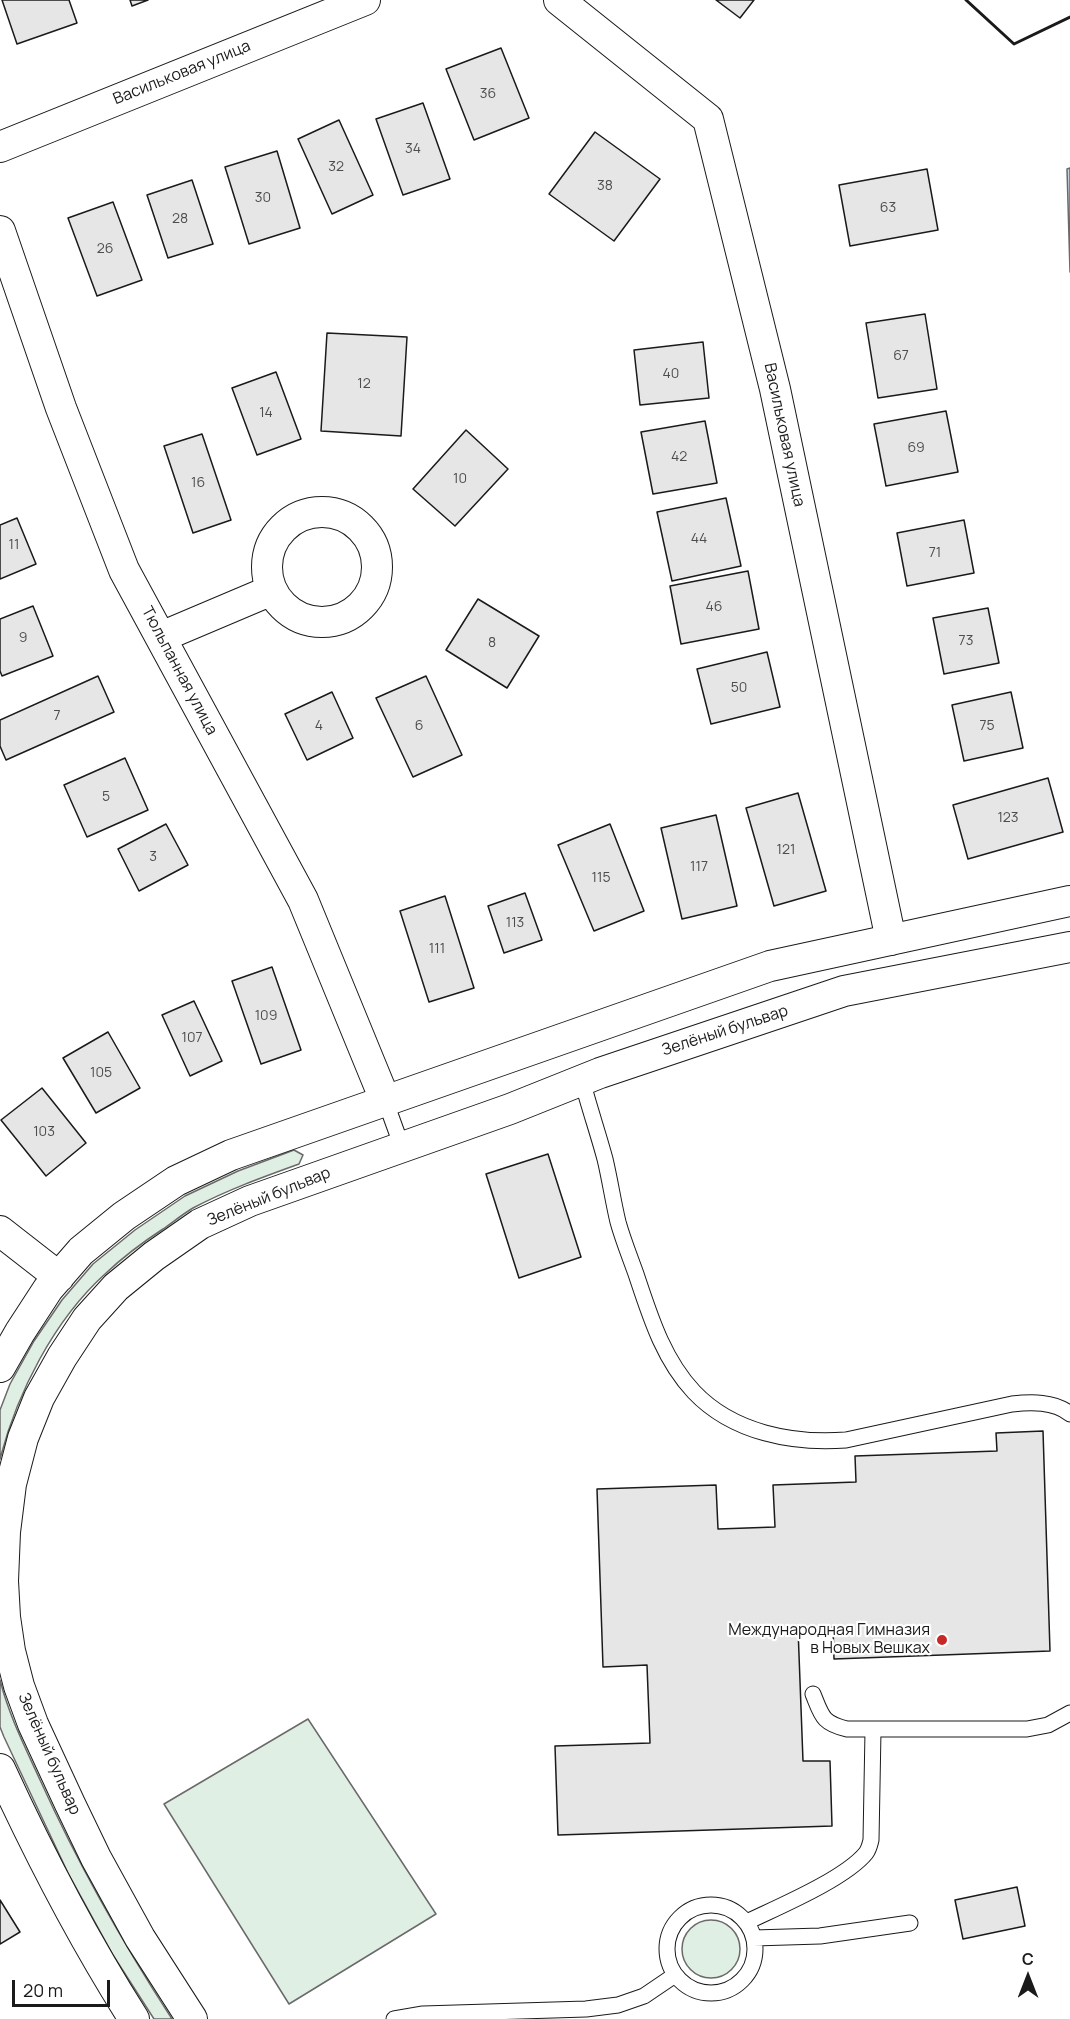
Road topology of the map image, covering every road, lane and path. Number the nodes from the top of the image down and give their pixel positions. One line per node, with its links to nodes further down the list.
1 (365, 0): 3 (street, Васильковая улица)
2 (559, 0): 8 (street, Васильковая улица)
3 (0, 147)
4 (0, 231): 6 (street, Тюльпанная улица)
5 (272, 590): 6 (street)
6 (161, 637): 11 (street, Тюльпанная улица)
7 (1070, 901): 8 (street)
8 (891, 939): 11 (street)
9 (1070, 948): 10 (street, Зелёный бульвар)
10 (582, 1080): 12 (street, Зелёный бульвар); 16 (lane)
11 (385, 1100): 12 (lane); 14 (street)
12 (402, 1147): 26 (street, Зелёный бульвар)
13 (0, 1231): 14 (street)
14 (59, 1277): 15 (street)
15 (0, 1367)
16 (1070, 1414)
17 (813, 1694): 19 (lane)
18 (1070, 1713): 19 (lane)
19 (873, 1731): 21 (lane)
20 (0, 1770): 25 (street)
21 (747, 1922): 23 (lane); 24 (lane)
22 (910, 1923): 23 (lane)
23 (754, 1938): 24 (lane)
24 (675, 1975): 27 (lane)
25 (134, 2019)
26 (192, 2019)
27 (394, 2019)

